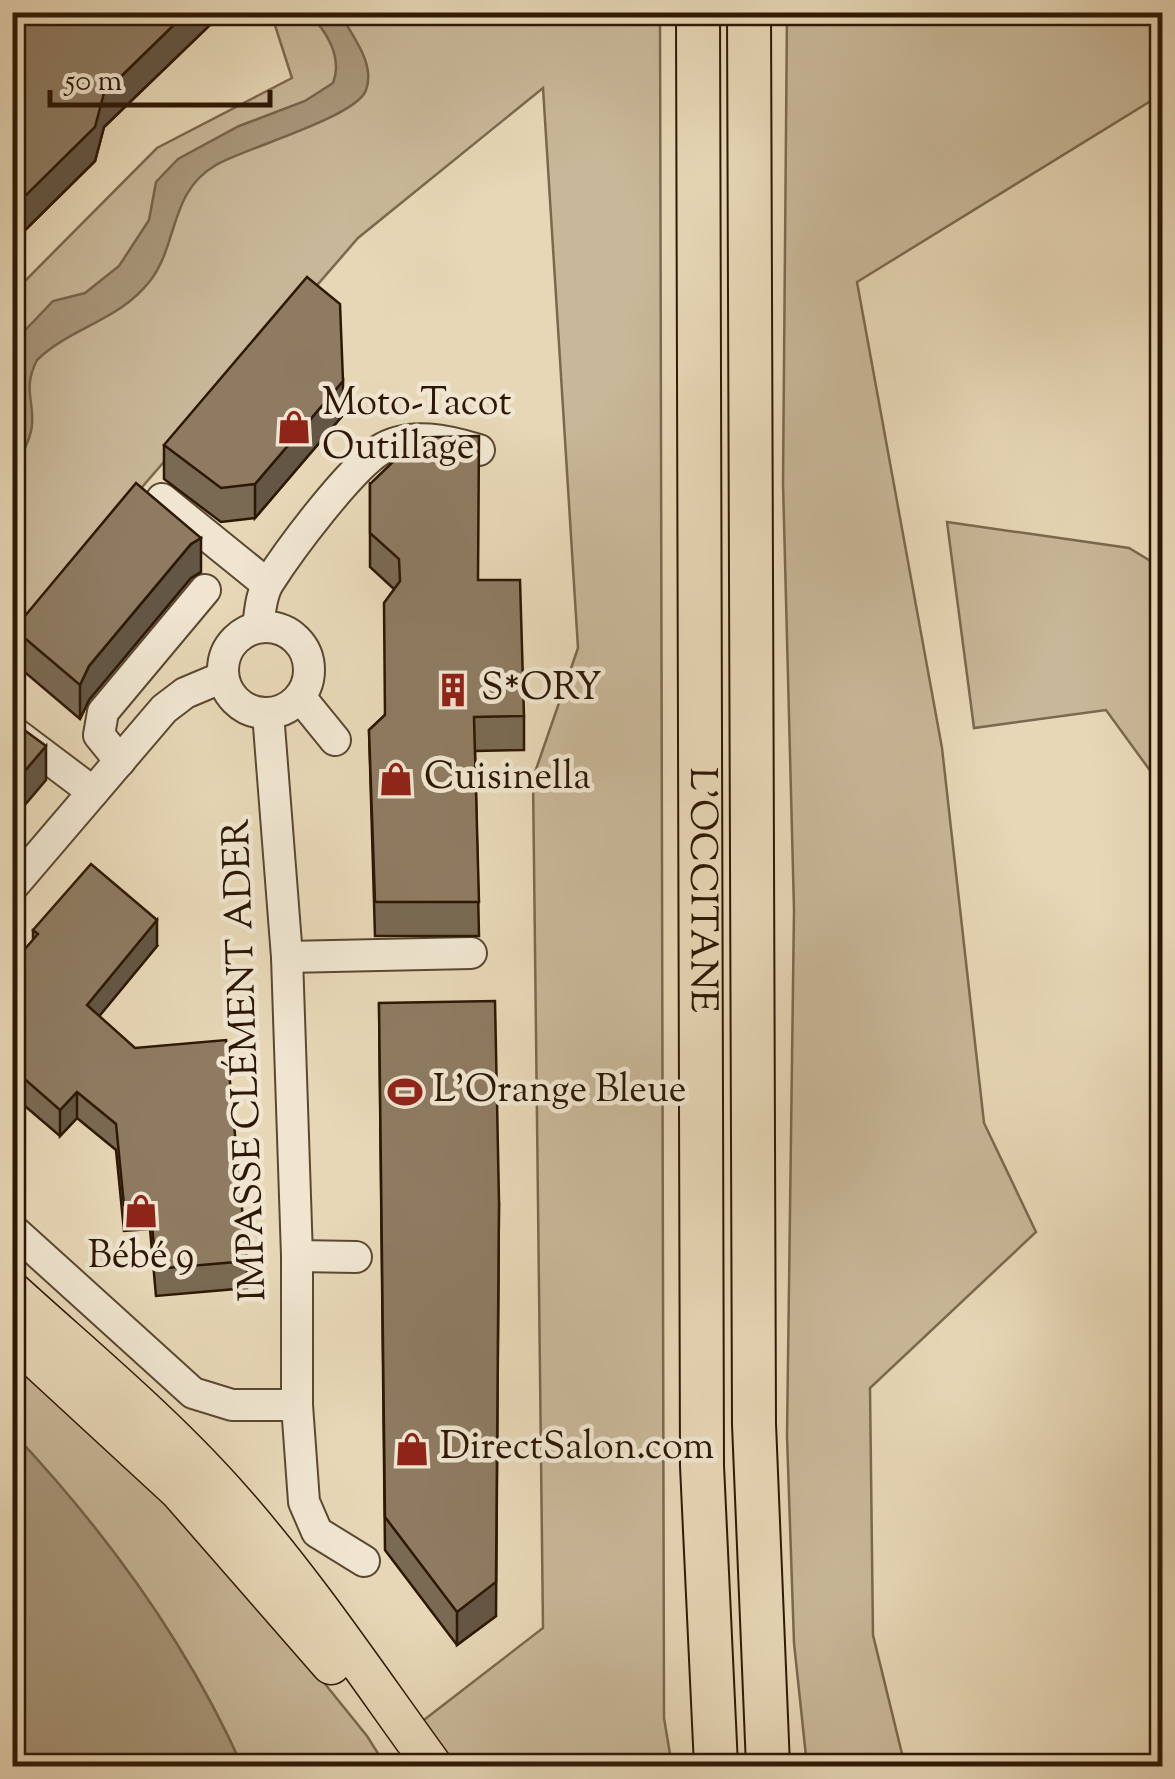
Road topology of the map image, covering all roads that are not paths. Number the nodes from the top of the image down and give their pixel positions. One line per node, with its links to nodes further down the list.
1 (698, 12): 27 (highway, L'OCCITANE)
2 (748, 12): 28 (highway, L'OCCITANE)
3 (480, 450): 5 (street)
4 (162, 499): 5 (street)
5 (267, 584): 7 (street)
6 (205, 590): 13 (street)
7 (258, 627): 8 (street); 9 (street)
8 (223, 677): 10 (street); 13 (street)
9 (300, 697): 10 (street); 12 (street)
10 (268, 713): 17 (street, IMPASSE CLÉMENT ADER)
11 (12, 731): 14 (street)
12 (335, 740)
13 (120, 760): 14 (street)
14 (93, 792): 15 (street)
15 (12, 887)
16 (471, 953): 17 (street)
17 (287, 957): 19 (street, IMPASSE CLÉMENT ADER)
18 (12, 1228): 23 (street)
19 (297, 1256): 20 (street); 23 (street, IMPASSE CLÉMENT ADER)
20 (356, 1257)
21 (12, 1291): 26 (main road)
22 (12, 1338): 25 (main road)
23 (297, 1405): 24 (street, IMPASSE CLÉMENT ADER)
24 (364, 1561)
25 (409, 1766)
26 (433, 1766)
27 (716, 1766)
28 (768, 1766)

